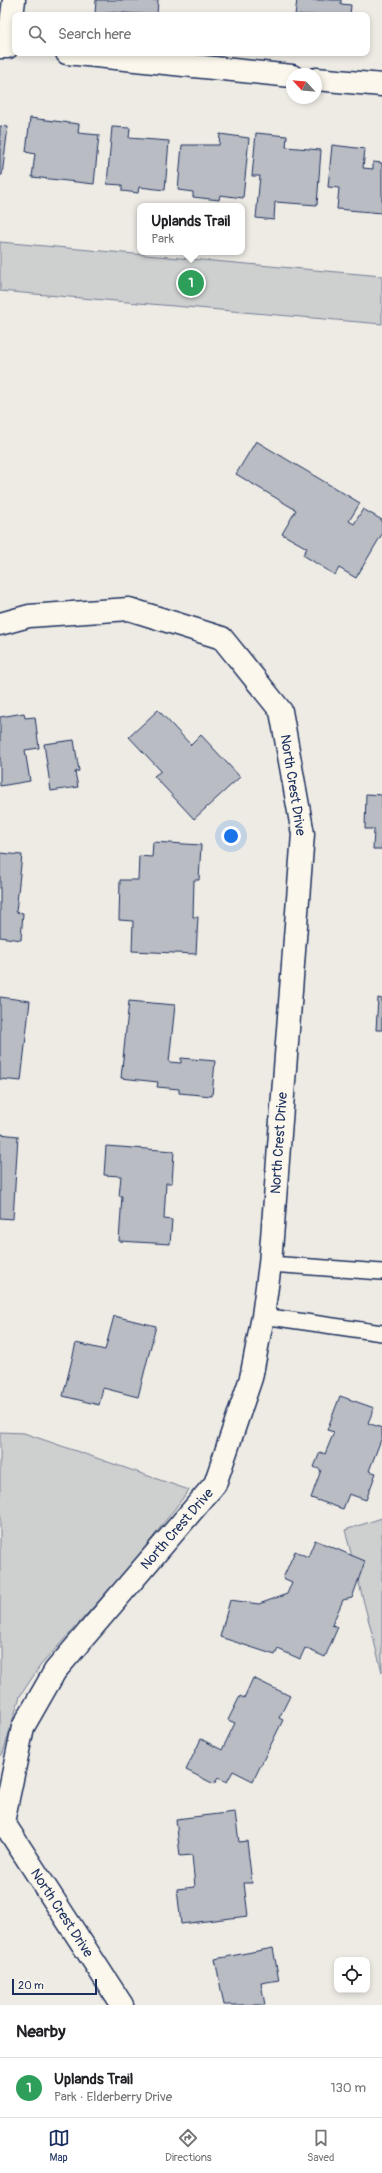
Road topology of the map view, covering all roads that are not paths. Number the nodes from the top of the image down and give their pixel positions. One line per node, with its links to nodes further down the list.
1 (14, 0): 2 (street)
2 (12, 12)
3 (12, 16): 4 (street)
4 (8, 47)
5 (96, 56): 6 (street)
6 (286, 75)
7 (322, 79): 8 (street)
8 (382, 85)
9 (0, 624): 10 (street, North Crest Drive)
10 (270, 1264): 11 (lane); 12 (street, North Crest Drive)
11 (382, 1272)
12 (263, 1316): 13 (lane); 14 (street, North Crest Drive)
13 (382, 1333)
14 (2, 1820): 15 (street, North Crest Drive)
15 (122, 2005)

